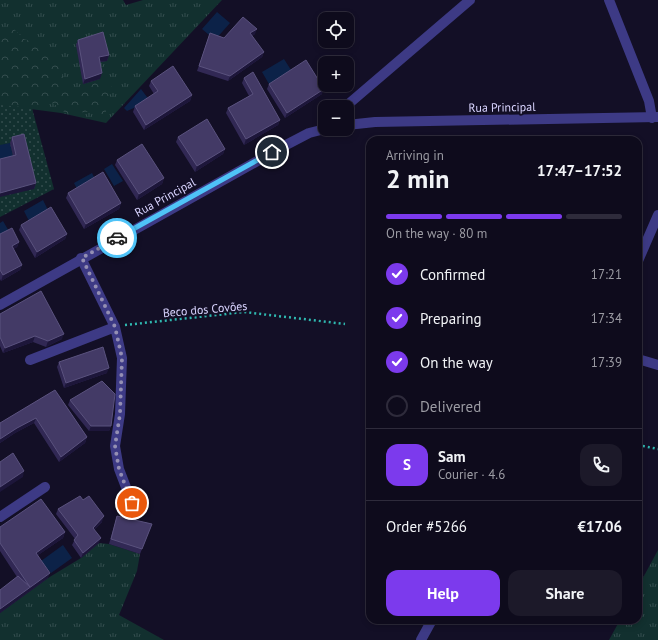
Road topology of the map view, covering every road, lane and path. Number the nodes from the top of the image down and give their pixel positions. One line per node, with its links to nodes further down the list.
1 (470, 0): 3 (street)
2 (609, 0): 4 (street)
3 (353, 100)
4 (655, 118): 5 (street, Rua Principal)
5 (354, 124)
6 (318, 130): 9 (street, Rua Principal)
7 (658, 216): 8 (street)
8 (642, 252)
9 (82, 258): 10 (street, Rua Principal); 12 (street)
10 (0, 305)
11 (345, 324): 12 (path, Beco dos Covões)
12 (115, 327): 13 (street); 19 (street)
13 (30, 360)
14 (642, 360): 15 (street)
15 (658, 365)
16 (642, 446): 17 (path)
17 (658, 449)
18 (45, 487): 20 (street)
19 (132, 503)
20 (0, 517)
21 (430, 624): 22 (street)
22 (421, 640)

